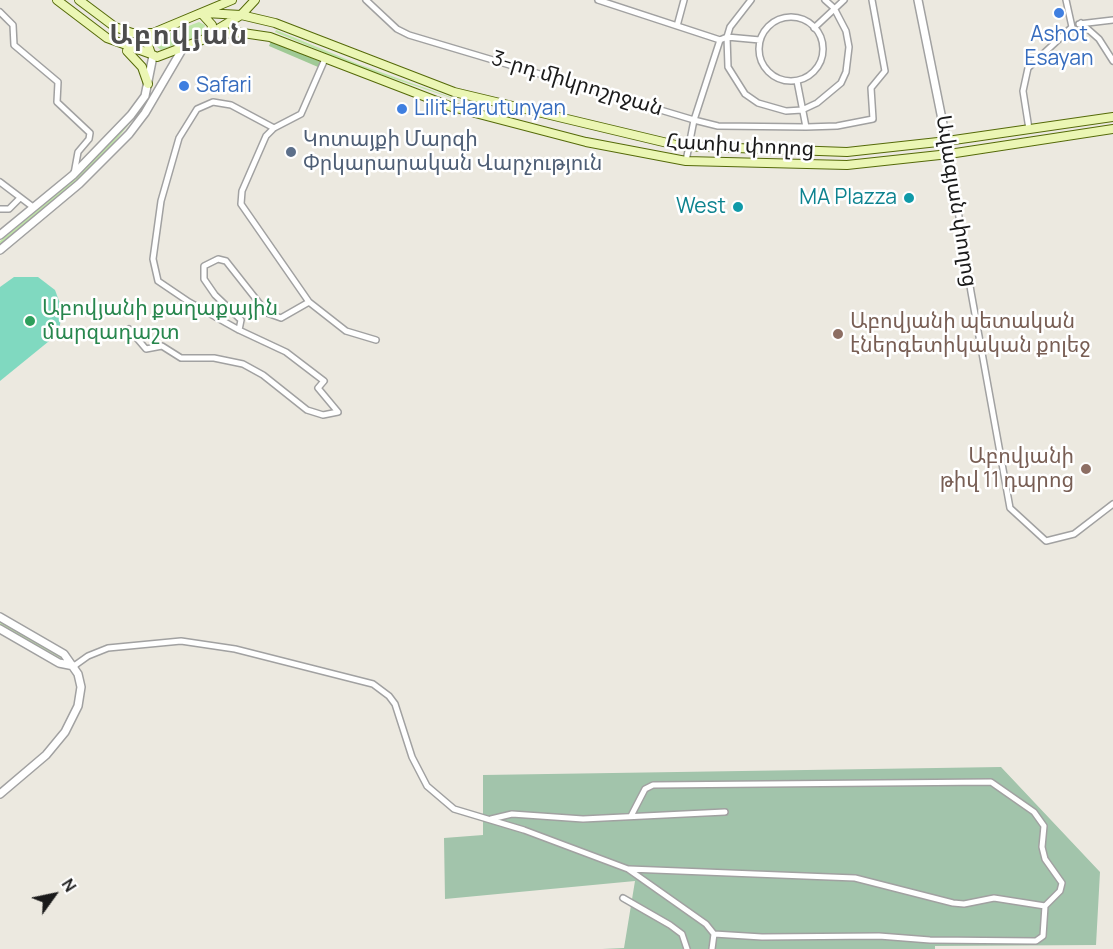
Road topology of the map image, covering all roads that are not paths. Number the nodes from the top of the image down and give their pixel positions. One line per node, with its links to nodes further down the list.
1 (57, 0): 30 (main road)
2 (79, 0): 25 (main road)
3 (232, 0): 18 (main road)
4 (255, 0): 19 (main road)
5 (366, 0): 39 (street, 3-րդ միկրոշրջան)
6 (598, 0): 15 (street)
7 (621, 0): 15 (street)
8 (684, 0): 22 (street)
9 (751, 0): 27 (street)
10 (825, 0): 16 (street)
11 (844, 0): 16 (street)
12 (872, 0): 40 (street, 3-րդ միկրոշրջան)
13 (918, 0): 44 (street, Ավագյան փողոց)
14 (1066, 0): 23 (street)
15 (618, 7): 22 (street)
16 (834, 9): 24 (street); 37 (street)
17 (0, 12): 48 (street)
18 (204, 14): 19 (main road, Հատիս փողոց); 25 (main road); 26 (main road)
19 (241, 15): 26 (main road); 45 (main road, Հատիս փողոց)
20 (1113, 20): 21 (street)
21 (1081, 23): 23 (street); 34 (street)
22 (677, 26): 28 (street)
23 (1072, 27): 42 (street)
24 (814, 28): 29 (street); 35 (street)
25 (153, 33): 32 (main road)
26 (212, 34): 31 (main road); 33 (main road, Հատիս փողոց)
27 (727, 37): 28 (street); 29 (street); 37 (street)
28 (720, 40): 39 (street)
29 (760, 40): 35 (street)
30 (116, 43): 32 (main road); 36 (main road)
31 (183, 48): 32 (main road); 54 (street)
32 (152, 55): 36 (street)
33 (325, 59): 41 (street); 47 (main road, Հատիս փողոց)
34 (1113, 61)
35 (797, 81): 37 (street)
36 (148, 84): 48 (street)
37 (802, 110): 40 (street)
38 (1113, 117): 42 (main road, Հատիս փողոց)
39 (694, 120): 40 (street, 3-րդ միկրոշրջան); 45 (street)
40 (806, 127)
41 (274, 128): 55 (street); 57 (street)
42 (1029, 129): 44 (main road, Հատիս փողոց)
43 (1113, 129): 46 (main road, Հատիս փողոց)
44 (947, 141): 45 (main road, Հատիս փողոց); 46 (street, Ավագյան փողոց)
45 (689, 147): 47 (street)
46 (949, 154): 47 (main road, Հատիս փողոց); 59 (street, Ավագյան փողոց)
47 (686, 161)
48 (74, 175): 51 (street)
49 (0, 182): 50 (street)
50 (20, 198): 51 (street); 52 (street)
51 (33, 207): 53 (street)
52 (0, 209)
53 (0, 235)
54 (0, 250)
55 (309, 303): 57 (street); 58 (street)
56 (129, 329): 57 (street)
57 (239, 330)
58 (376, 340)
59 (1113, 504)
60 (0, 617): 62 (street)
61 (0, 629): 62 (street)
62 (74, 666): 63 (street); 66 (street)
63 (0, 794)
64 (725, 812): 65 (street)
65 (631, 816): 66 (street); 69 (street)
66 (489, 819): 67 (street)
67 (628, 868): 69 (street); 70 (street)
68 (623, 898): 72 (street)
69 (1046, 906): 71 (street)
70 (714, 934): 71 (street); 73 (street)
71 (930, 940): 74 (street)
72 (687, 949)
73 (712, 949)
74 (929, 949)

